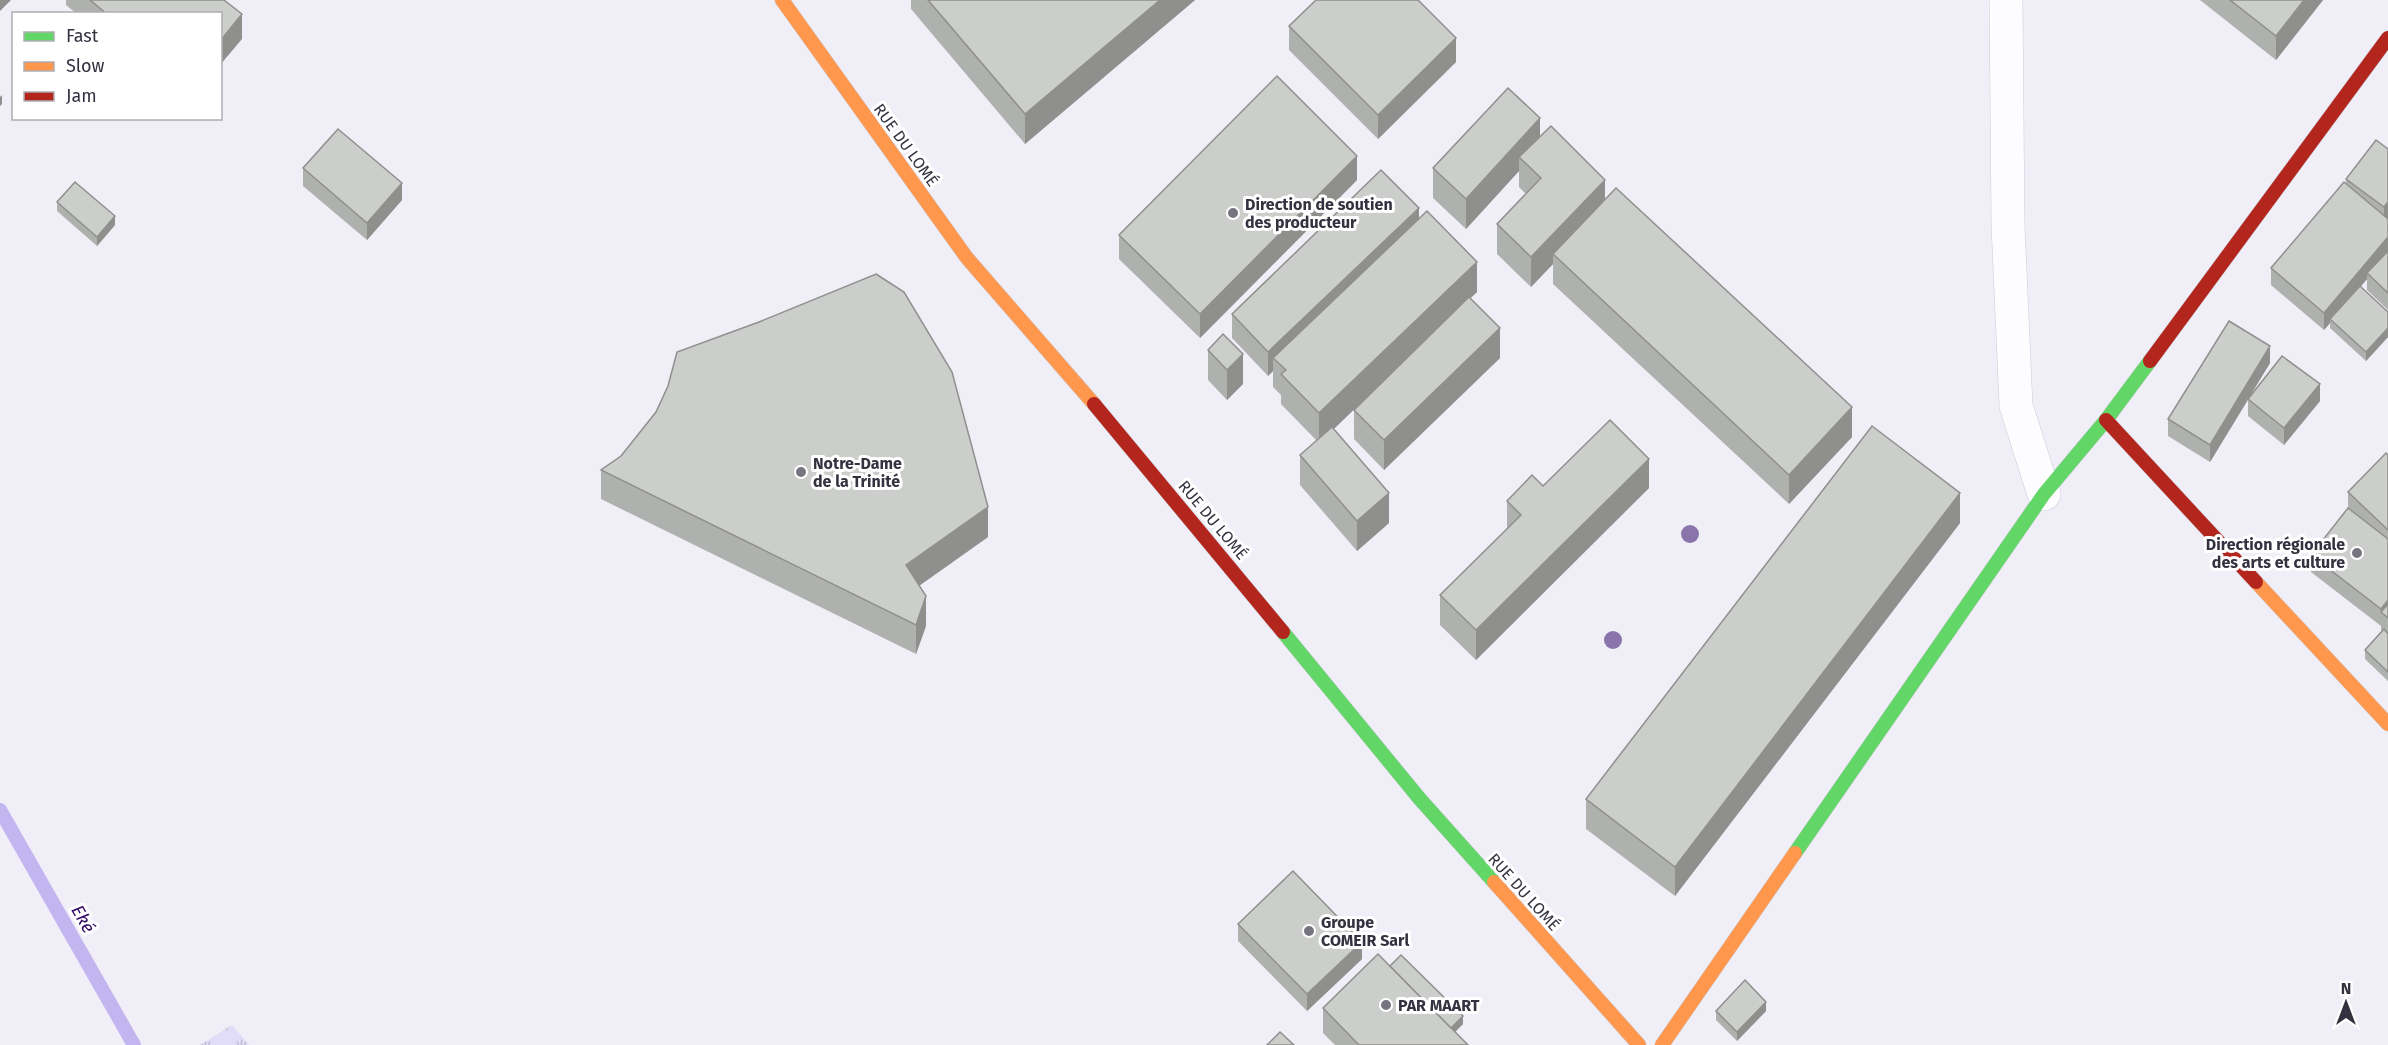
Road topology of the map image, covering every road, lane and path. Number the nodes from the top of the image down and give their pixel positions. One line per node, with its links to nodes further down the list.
1 (782, 0): 7 (street, RUE DU LOMÉ)
2 (2006, 0): 5 (street)
3 (2388, 38): 4 (street)
4 (2106, 420): 5 (street); 6 (street)
5 (2044, 494): 8 (street)
6 (2388, 724)
7 (1639, 1045)
8 (1662, 1045)

